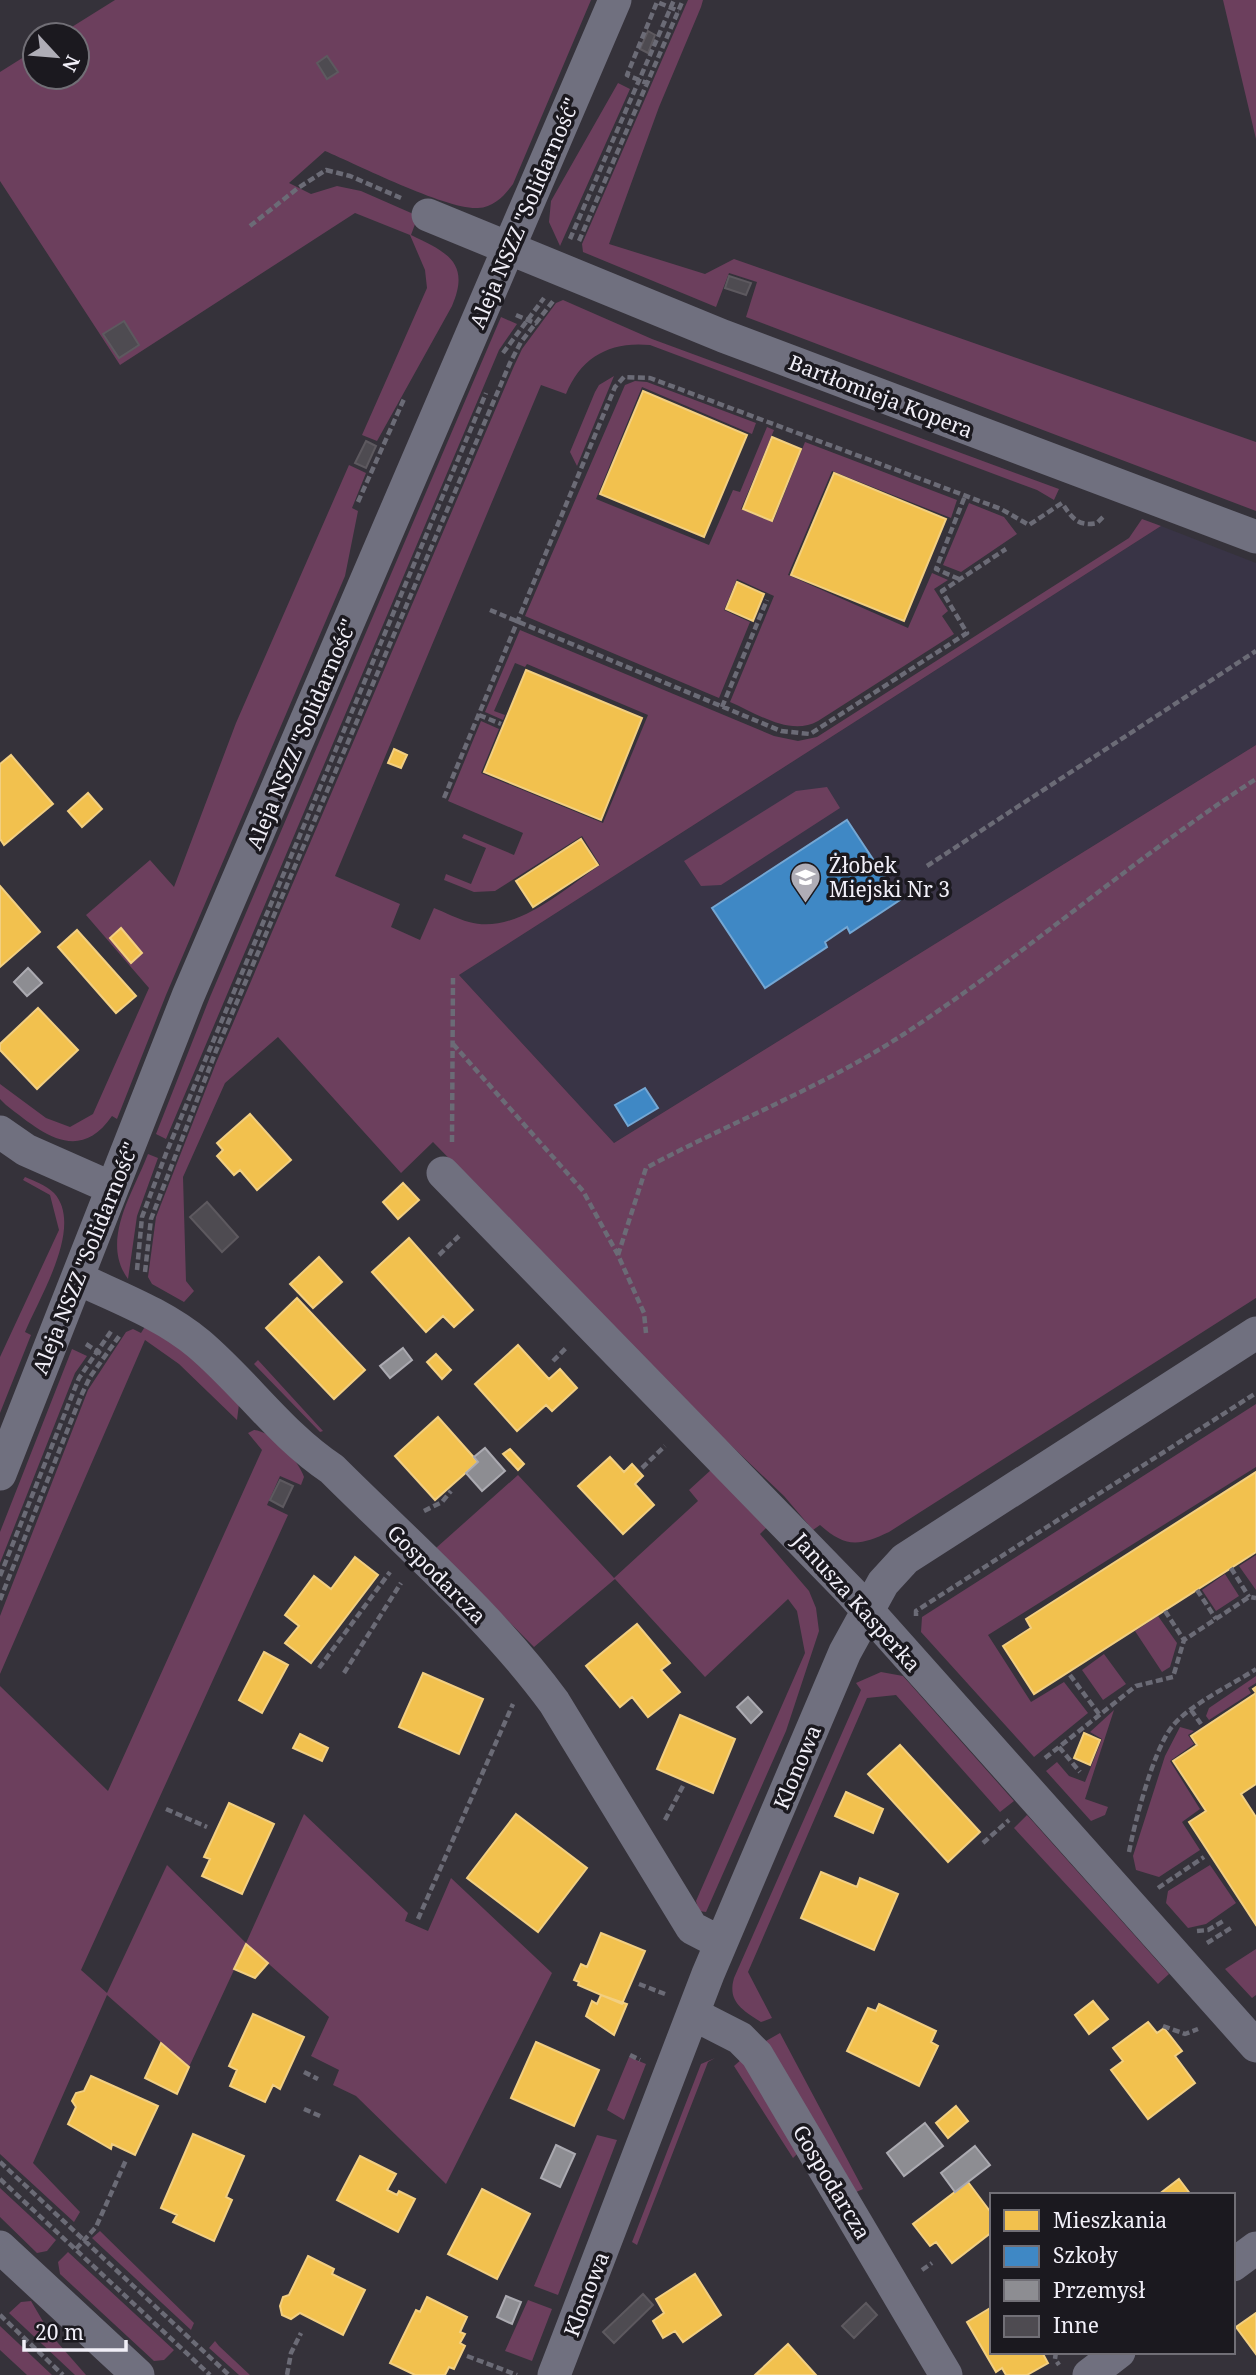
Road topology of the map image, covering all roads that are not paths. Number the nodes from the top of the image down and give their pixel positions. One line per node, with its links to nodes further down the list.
1 (615, 0): 3 (street, Aleja NSZZ "Solidarność")
2 (428, 215): 3 (street, Bartłomieja Kopera)
3 (508, 249): 4 (street, Bartłomieja Kopera); 7 (street, Aleja NSZZ "Solidarność")
4 (1256, 537)
5 (0, 1132): 7 (street)
6 (447, 1177): 11 (street, Janusza Kasperka)
7 (112, 1188): 8 (street, Aleja NSZZ "Solidarność")
8 (77, 1278): 10 (street, Aleja NSZZ "Solidarność"); 12 (street, Gospodarcza)
9 (1256, 1333): 11 (street, Klonowa)
10 (0, 1474)
11 (866, 1610): 12 (street, Klonowa); 14 (street, Janusza Kasperka)
12 (721, 1943): 13 (street, Klonowa)
13 (684, 2006): 20 (street, Klonowa); 21 (street, Gospodarcza)
14 (1256, 2046)
15 (0, 2246): 19 (street)
16 (1256, 2248): 17 (street)
17 (1235, 2264)
18 (1116, 2354): 22 (street)
19 (138, 2375)
20 (554, 2375)
21 (946, 2375)
22 (1089, 2375)

